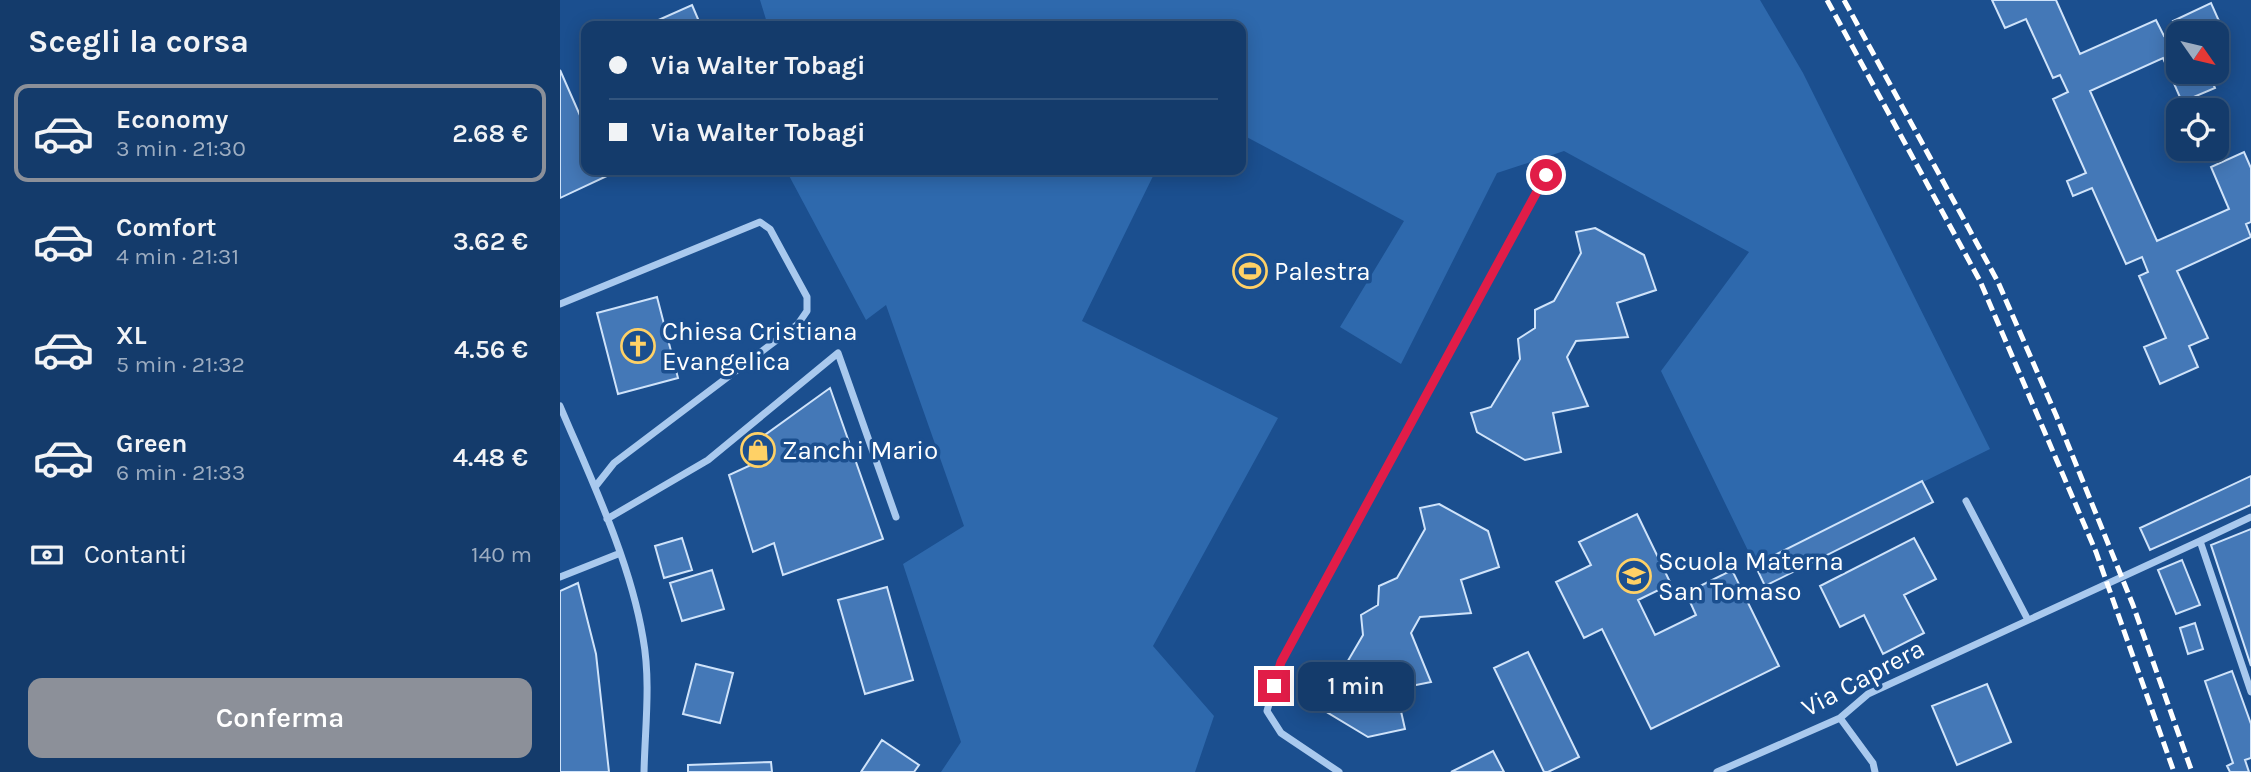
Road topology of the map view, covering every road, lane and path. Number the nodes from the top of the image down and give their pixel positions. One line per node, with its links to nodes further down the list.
1 (1546, 175): 16 (street)
2 (560, 304): 4 (street)
3 (560, 406): 4 (street)
4 (595, 487): 8 (street)
5 (1966, 501): 12 (street)
6 (896, 517): 8 (street)
7 (2251, 517): 9 (street, Via Caprera)
8 (607, 519): 10 (street)
9 (2200, 541): 12 (street, Via Caprera); 13 (street)
10 (618, 554): 11 (street); 15 (street)
11 (560, 577)
12 (2027, 618): 14 (street, Via Caprera)
13 (2251, 692)
14 (1840, 718): 17 (street, Via Caprera); 18 (street)
15 (644, 772)
16 (1339, 772)
17 (1717, 772)
18 (1875, 772)

